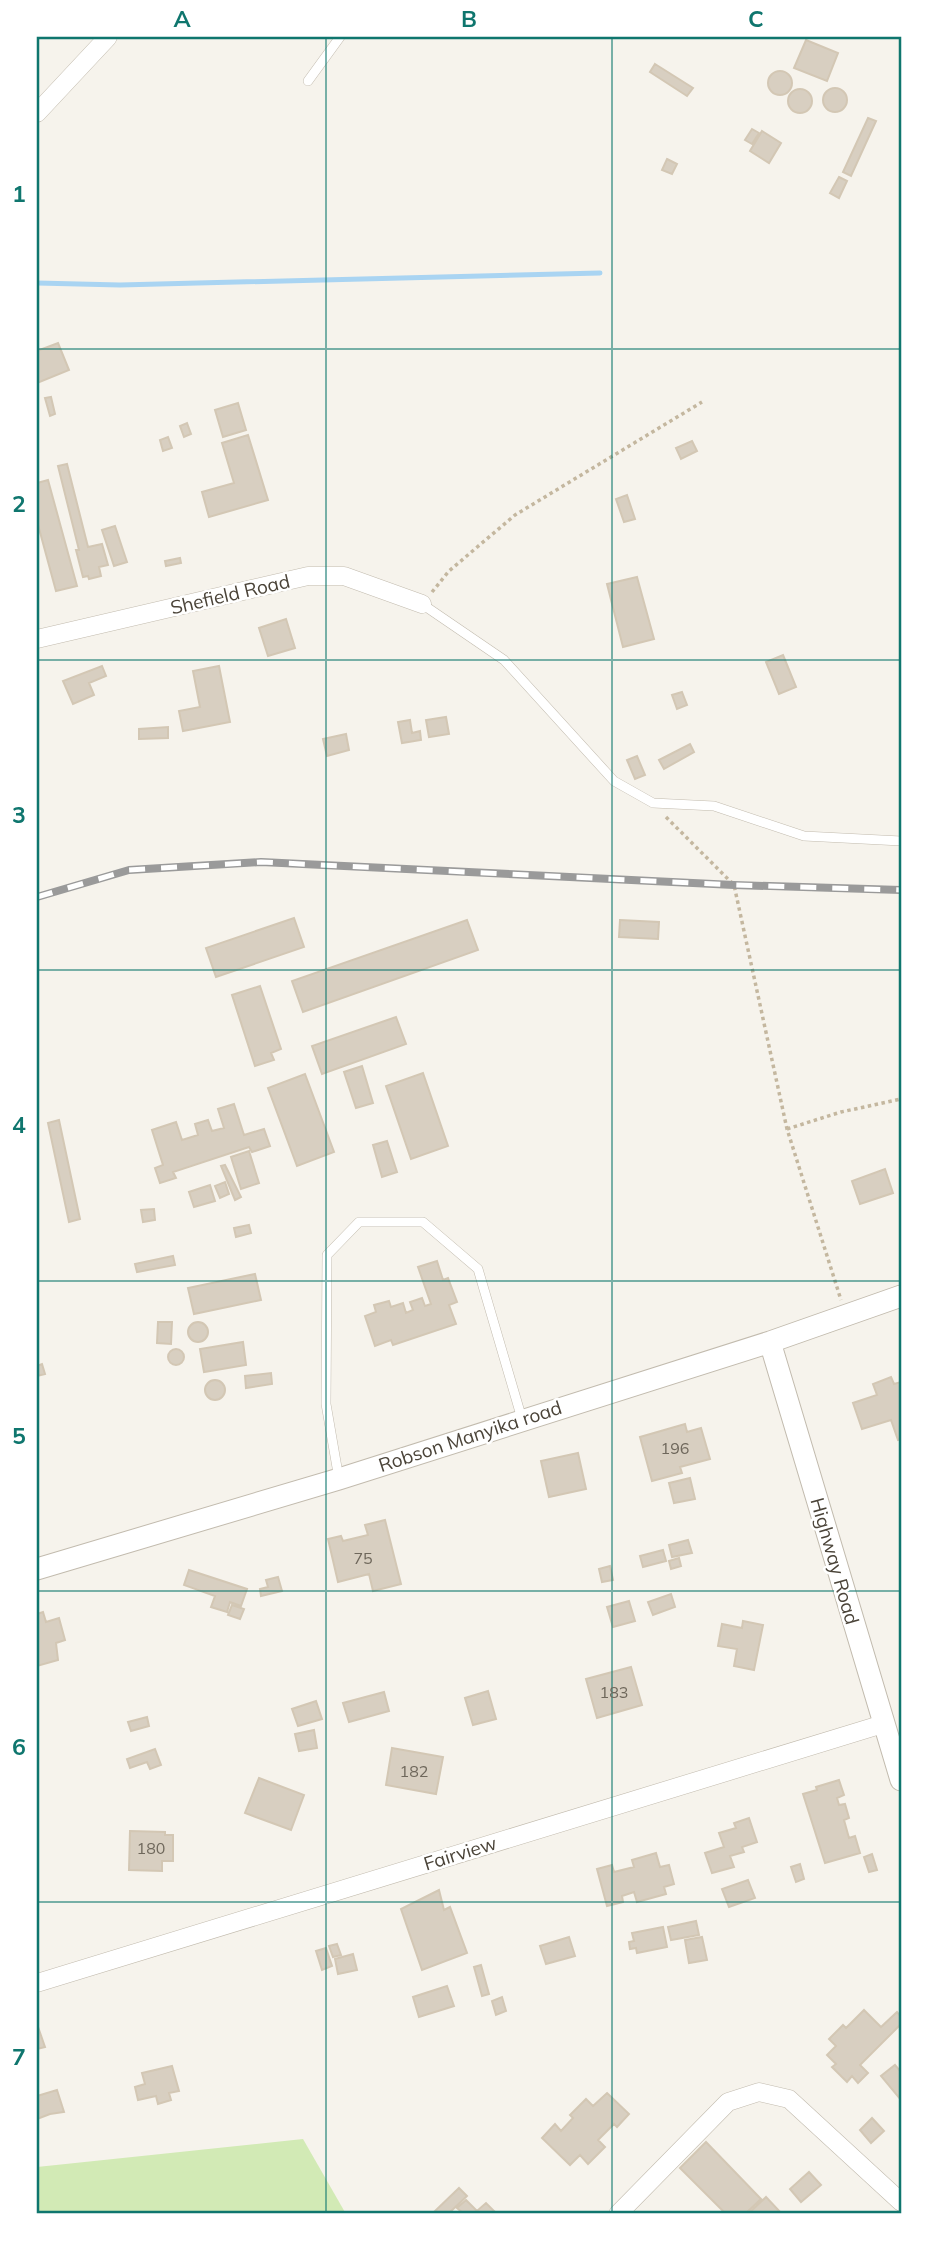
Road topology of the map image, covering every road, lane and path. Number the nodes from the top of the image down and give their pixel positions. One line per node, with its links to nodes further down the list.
1 (108, 37): 4 (street)
2 (340, 37): 3 (lane)
3 (308, 81)
4 (37, 113)
5 (702, 402): 6 (path)
6 (422, 604): 7 (street, Shefield Road); 8 (lane)
7 (37, 639)
8 (653, 803): 9 (lane); 11 (path)
9 (901, 841)
10 (901, 1099): 11 (path)
11 (787, 1129): 13 (path)
12 (901, 1296): 13 (street, Robson Manyika road)
13 (846, 1314): 14 (street, Robson Manyika road)
14 (770, 1342): 15 (street, Robson Manyika road); 18 (street, Highway Road)
15 (522, 1419): 16 (street, Robson Manyika road); 16 (lane)
16 (339, 1479): 17 (street, Robson Manyika road)
17 (37, 1570)
18 (883, 1724): 19 (street, Highway Road); 20 (street, Fairview)
19 (901, 1780)
20 (37, 1983)
21 (901, 2202): 22 (street)
22 (618, 2214)

